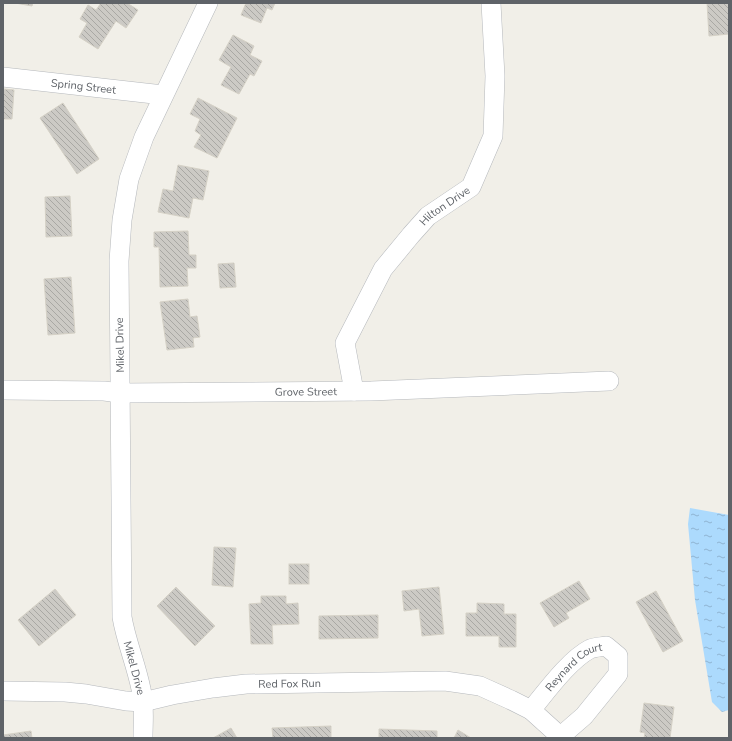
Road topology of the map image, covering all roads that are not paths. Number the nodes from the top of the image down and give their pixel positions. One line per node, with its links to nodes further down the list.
1 (208, 3): 4 (street, Mikel Drive)
2 (491, 3): 7 (street, Hilton Drive)
3 (3, 77): 4 (street, Spring Street)
4 (163, 96): 8 (street, Mikel Drive)
5 (608, 381): 7 (street, Grove Street)
6 (3, 390): 8 (street, Grove Street)
7 (354, 391): 8 (street, Grove Street)
8 (120, 393): 10 (street, Mikel Drive)
9 (3, 692): 10 (street, Red Fox Run)
10 (143, 702): 11 (street, Red Fox Run); 13 (street, Mikel Drive)
11 (531, 710): 12 (street, Red Fox Run); 12 (street, Reynard Court)
12 (562, 737)
13 (142, 738)

